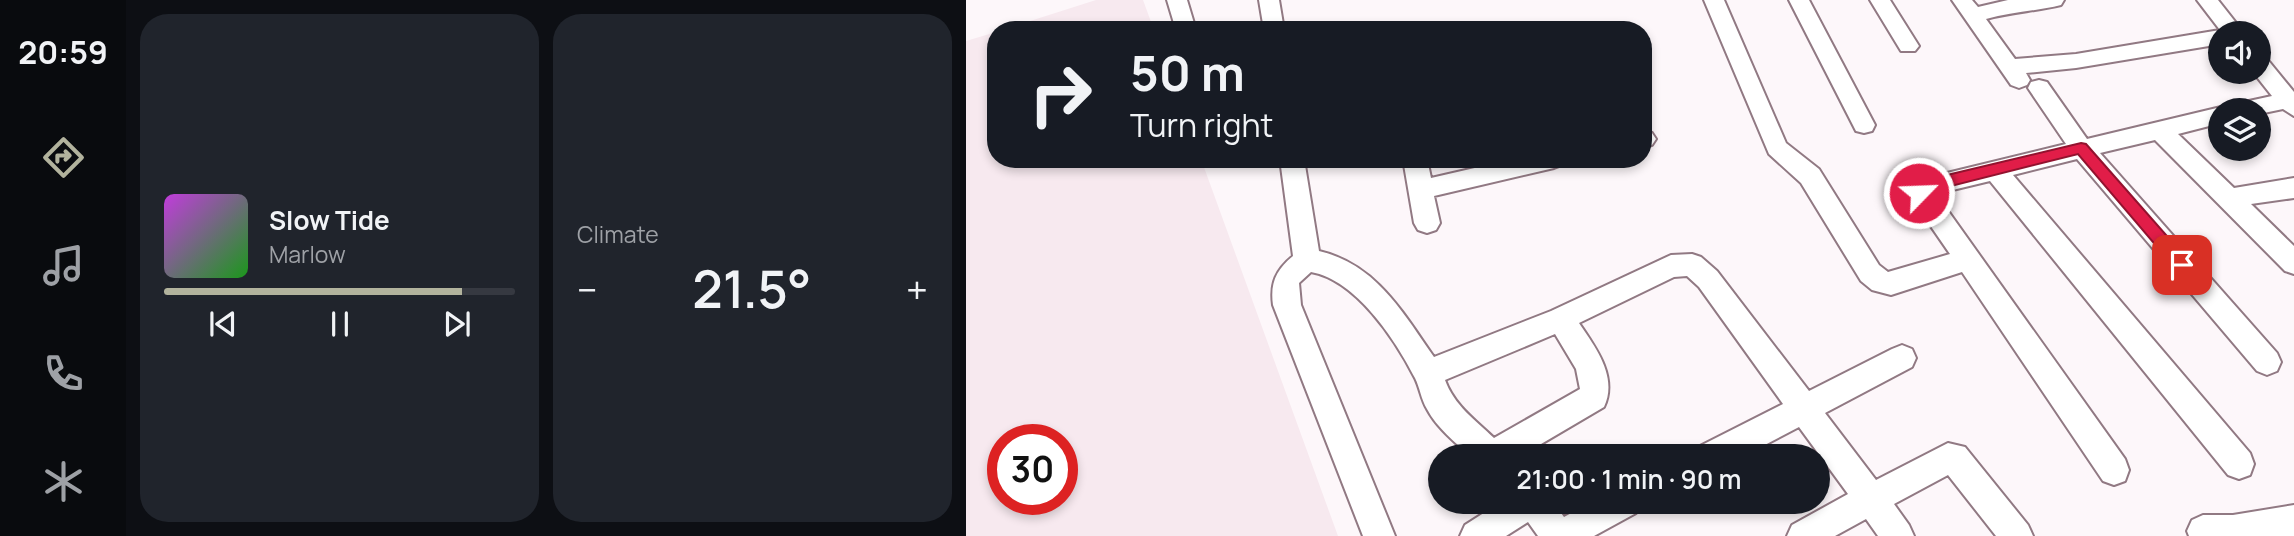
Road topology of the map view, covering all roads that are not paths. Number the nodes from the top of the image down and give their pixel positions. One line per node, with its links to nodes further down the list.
1 (1177, 0): 9 (street)
2 (1269, 0): 10 (street)
3 (1714, 0): 32 (street)
4 (1799, 0): 20 (street)
5 (1880, 0): 13 (street)
6 (2054, 0): 8 (street)
7 (2207, 0): 11 (street)
8 (1968, 8): 14 (street)
9 (1183, 21)
10 (1272, 21)
11 (2224, 21)
12 (2208, 39): 14 (street)
13 (1908, 46)
14 (2010, 67): 16 (street)
15 (2271, 79): 17 (street)
16 (2032, 89): 22 (street)
17 (2291, 104): 18 (street)
18 (2271, 106)
19 (2208, 118): 21 (street)
20 (1864, 125)
21 (2160, 129): 22 (street); 29 (street)
22 (2081, 148): 26 (street); 36 (street)
23 (1293, 168): 31 (street)
24 (1417, 168): 28 (street)
25 (1515, 168): 28 (street)
26 (1994, 169): 32 (street); 42 (street)
27 (2294, 188): 29 (street)
28 (1421, 190): 30 (street)
29 (2229, 198): 33 (street)
30 (1427, 223)
31 (1307, 260): 37 (street); 50 (street)
32 (1967, 260): 43 (street)
33 (2294, 263)
34 (1561, 319): 37 (street); 38 (street); 40 (street)
35 (1902, 358): 38 (street)
36 (2267, 362)
37 (1428, 373): 39 (street)
38 (1802, 409): 41 (street); 44 (street)
39 (1480, 444)
40 (1514, 444)
41 (1736, 444)
42 (2239, 464)
43 (2114, 470)
44 (1871, 499): 53 (street); 54 (street); 55 (street)
45 (1512, 514): 51 (street)
46 (1542, 514): 52 (street)
47 (1602, 514): 52 (street)
48 (2294, 521): 49 (street)
49 (2203, 531)
50 (1380, 536)
51 (1476, 536)
52 (1560, 536)
53 (1802, 536)
54 (1898, 536)
55 (2017, 536)

